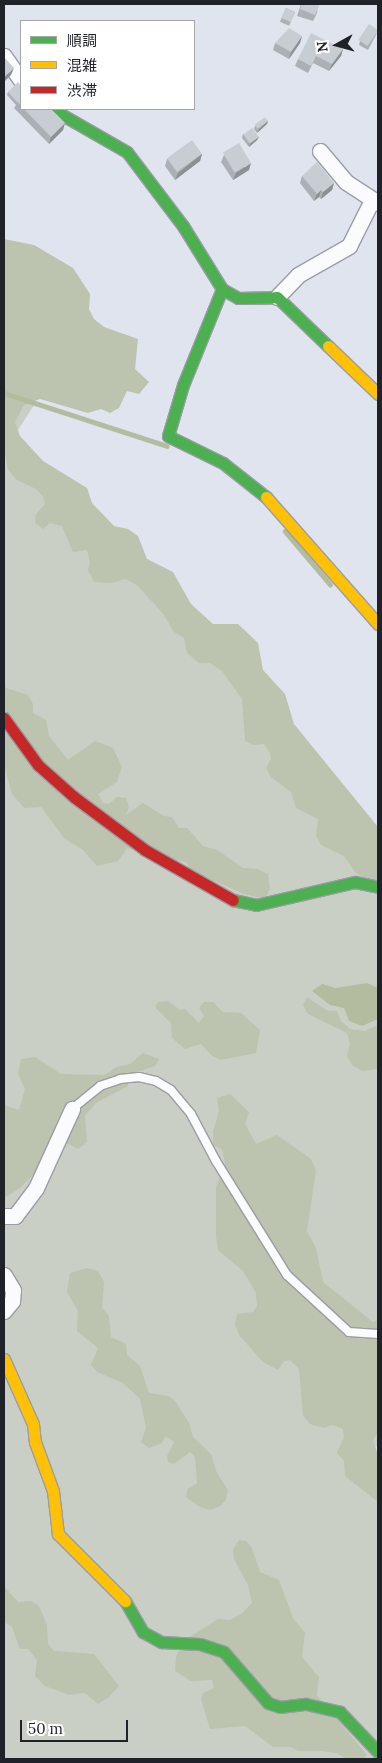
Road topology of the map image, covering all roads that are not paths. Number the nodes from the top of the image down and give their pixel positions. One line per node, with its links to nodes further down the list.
1 (4, 56): 2 (street)
2 (20, 79)
3 (54, 110): 6 (street)
4 (320, 151): 5 (street)
5 (375, 201): 7 (street)
6 (222, 289): 7 (street); 9 (street)
7 (277, 297): 8 (street)
8 (378, 394)
9 (378, 624)
10 (4, 718): 11 (street)
11 (378, 887)
12 (72, 1109): 13 (street); 16 (lane)
13 (4, 1216)
14 (4, 1275): 15 (street)
15 (4, 1311)
16 (378, 1334)
17 (4, 1358): 18 (street)
18 (378, 1752)

